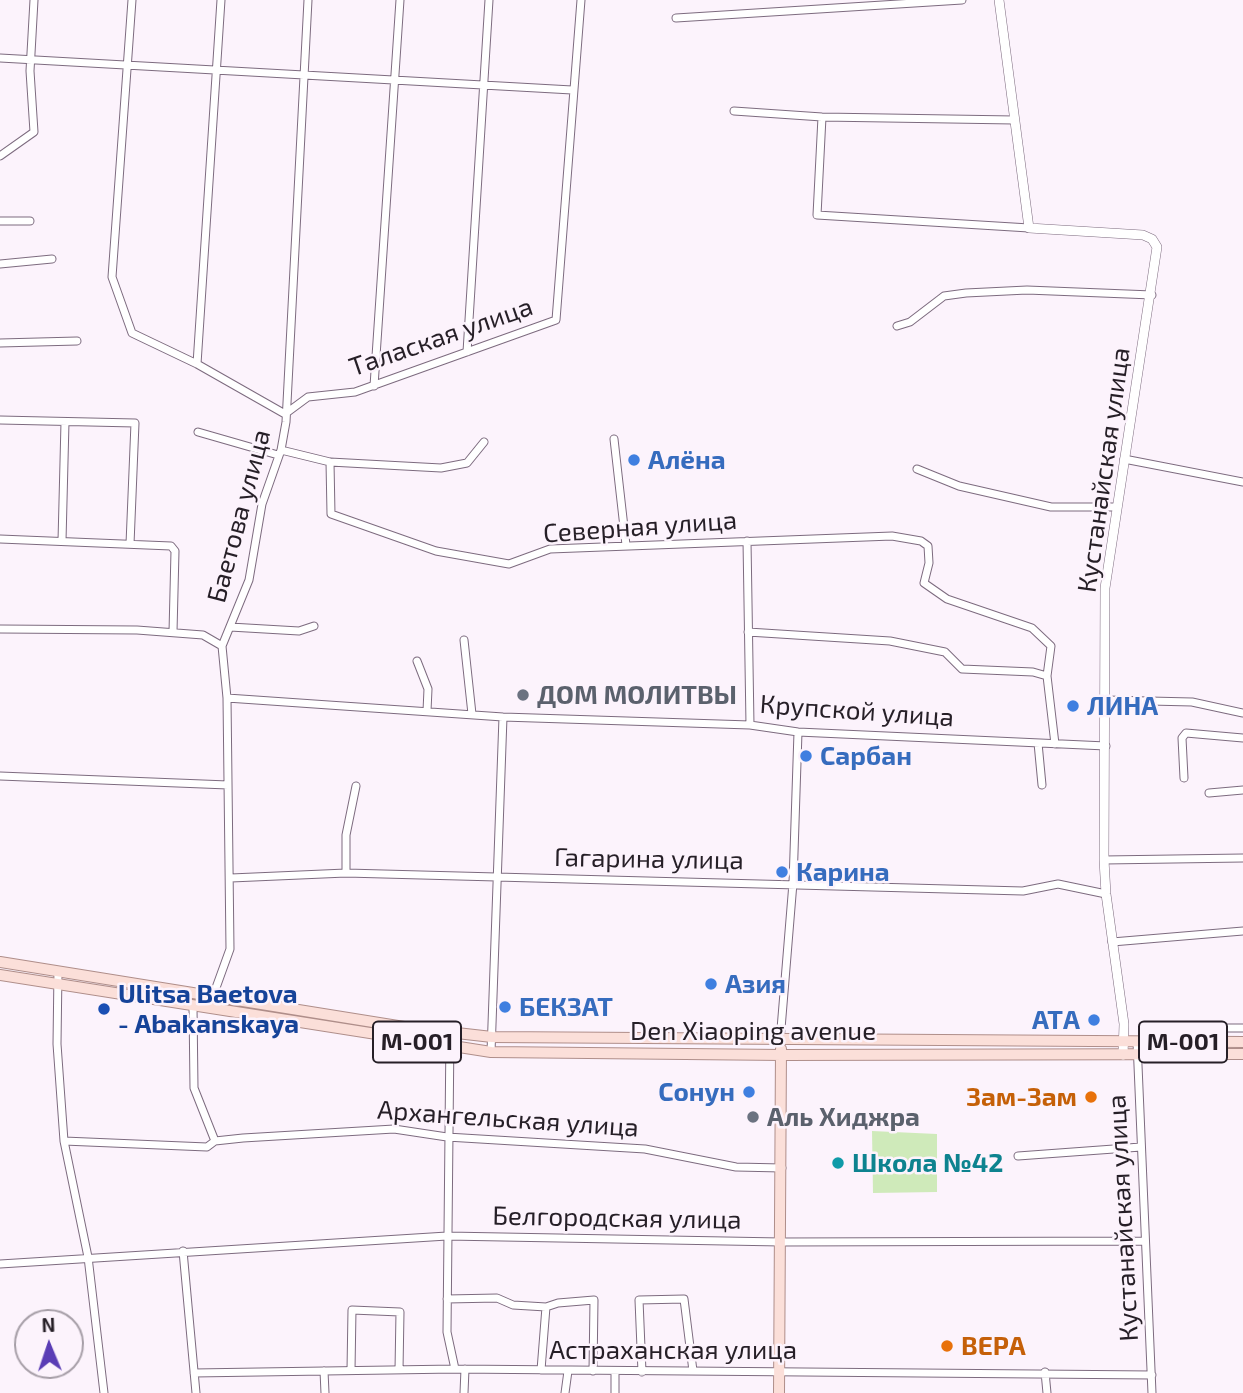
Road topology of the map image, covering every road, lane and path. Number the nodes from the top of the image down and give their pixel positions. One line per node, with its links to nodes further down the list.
1 (34, 0): 11 (street)
2 (132, 0): 13 (street)
3 (221, 0): 14 (street)
4 (308, 0): 15 (street, Баетова улица)
5 (400, 0): 16 (street)
6 (489, 0): 17 (street)
7 (581, 0): 18 (street, Талаская улица)
8 (962, 0): 10 (street)
9 (999, 0): 21 (street)
10 (677, 18)
11 (30, 57): 12 (street); 13 (street); 22 (street)
12 (0, 58)
13 (130, 64): 14 (street); 33 (street)
14 (217, 69): 15 (street); 33 (street)
15 (303, 73): 16 (street); 35 (street, Баетова улица)
16 (396, 79): 17 (street); 34 (street)
17 (483, 85): 18 (street); 32 (street)
18 (572, 90): 32 (street, Талаская улица)
19 (734, 111): 20 (street)
20 (822, 117): 21 (street); 25 (street)
21 (1014, 120): 25 (street)
22 (0, 156)
23 (0, 221): 24 (street)
24 (30, 221)
25 (1029, 228): 28 (street, Кустанайская улица)
26 (52, 259): 27 (street)
27 (0, 264)
28 (1152, 295): 29 (street); 42 (street, Кустанайская улица)
29 (897, 326)
30 (77, 341): 31 (street)
31 (0, 343)
32 (467, 352): 34 (street, Талаская улица)
33 (197, 364): 35 (street)
34 (374, 386): 35 (street, Талаская улица)
35 (285, 414): 41 (street, Баетова улица)
36 (0, 420): 37 (street)
37 (65, 422): 48 (street); 50 (street)
38 (198, 432): 41 (street)
39 (614, 439): 51 (street)
40 (484, 442): 43 (street)
41 (279, 452): 43 (street); 53 (street, Баетова улица)
42 (1124, 458): 45 (street); 46 (street, Кустанайская улица)
43 (330, 462): 51 (street, Северная улица)
44 (917, 469): 46 (street)
45 (1243, 482)
46 (1117, 507): 62 (street, Кустанайская улица)
47 (0, 538): 48 (street)
48 (62, 541): 50 (street)
49 (747, 541): 51 (street, Северная улица); 56 (street); 60 (street, Северная улица)
50 (130, 544): 55 (street)
51 (626, 545)
52 (314, 626): 53 (street)
53 (230, 627): 58 (street, Баетова улица)
54 (0, 629): 55 (street)
55 (173, 632): 58 (street)
56 (748, 632): 60 (street); 67 (street)
57 (464, 640): 65 (street)
58 (222, 646): 61 (street, Баетова улица)
59 (417, 661): 63 (street)
60 (1048, 676): 71 (street)
61 (227, 698): 63 (street, Крупской улица); 75 (street, Баетова улица)
62 (1107, 700): 64 (street); 72 (street, Кустанайская улица)
63 (427, 711): 65 (street, Крупской улица)
64 (1243, 713)
65 (472, 714): 66 (street, Крупской улица)
66 (503, 717): 67 (street, Крупской улица); 83 (street)
67 (750, 725): 68 (street, Крупской улица)
68 (798, 732): 70 (street, Крупской улица); 85 (street)
69 (1243, 738): 74 (street)
70 (1038, 743): 71 (street, Крупской улица); 76 (street)
71 (1055, 744): 72 (street, Крупской улица)
72 (1106, 746): 81 (street, Кустанайская улица)
73 (0, 776): 75 (street)
74 (1184, 778)
75 (228, 785): 84 (street, Баетова улица)
76 (1042, 785)
77 (356, 786): 82 (street)
78 (1243, 790): 79 (street)
79 (1209, 793)
80 (1243, 858): 81 (street)
81 (1104, 860): 86 (street, Кустанайская улица)
82 (346, 873): 83 (street, Гагарина улица); 84 (street, Гагарина улица)
83 (499, 876): 85 (street, Гагарина улица); 98 (street)
84 (231, 878): 93 (street, Баетова улица)
85 (793, 883): 86 (street, Гагарина улица); 99 (street)
86 (1106, 894): 88 (street, Кустанайская улица)
87 (1243, 932): 88 (street)
88 (1112, 942): 100 (street, Кустанайская улица)
89 (0, 962): 90 (main road, M-001)
90 (58, 971): 92 (street); 93 (main road, Den Xiaoping avenue / M-001)
91 (0, 975): 92 (main road, M-001)
92 (57, 984): 94 (main road, Den Xiaoping avenue / M-001); 110 (street)
93 (213, 996): 97 (main road, Den Xiaoping avenue / M-001)
94 (193, 1007): 103 (main road, Den Xiaoping avenue / M-001); 111 (street)
95 (1216, 1028): 96 (street)
96 (1243, 1028)
97 (450, 1033): 98 (main road, Den Xiaoping avenue / M-001); 103 (street)
98 (492, 1037): 99 (main road, Den Xiaoping avenue / M-001); 104 (street)
99 (780, 1041): 100 (main road, Den Xiaoping avenue / M-001); 106 (main road)
100 (1122, 1042): 101 (main road, Den Xiaoping avenue / M-001); 107 (street, Кустанайская улица)
101 (1137, 1042): 102 (main road, Den Xiaoping avenue / M-001); 108 (street, Кустанайская улица)
102 (1243, 1042)
103 (448, 1047): 104 (main road, Den Xiaoping avenue / M-001); 109 (street)
104 (491, 1052): 106 (main road, Den Xiaoping avenue / M-001)
105 (1243, 1054): 108 (main road, Den Xiaoping avenue / M-001)
106 (782, 1055): 107 (main road, Den Xiaoping avenue / M-001); 114 (main road)
107 (1122, 1055): 108 (main road, Den Xiaoping avenue / M-001)
108 (1137, 1055): 112 (street, Кустанайская улица)
109 (447, 1136): 111 (street, Архангельская улица); 114 (street, Архангельская улица); 115 (street)
110 (64, 1141): 111 (street, Архангельская улица); 119 (street)
111 (215, 1141)
112 (1141, 1147): 113 (street); 116 (street, Кустанайская улица)
113 (1018, 1156)
114 (782, 1168): 117 (main road)
115 (447, 1236): 117 (street, Белгородская улица); 118 (street, Белгородская улица); 121 (street)
116 (1145, 1241): 117 (street, Белгородская улица); 137 (street, Кустанайская улица)
117 (781, 1242): 132 (main road)
118 (183, 1251): 119 (street, Белгородская улица); 136 (street)
119 (88, 1257): 120 (street, Белгородская улица); 138 (street)
120 (0, 1264)
121 (447, 1299): 122 (street); 123 (street)
122 (546, 1307): 128 (street); 130 (street)
123 (455, 1369): 124 (street, Астраханская улица); 127 (street, Астраханская улица)
124 (465, 1369): 128 (street, Астраханская улица); 141 (street)
125 (324, 1370): 126 (street, Астраханская улица); 136 (street, Астраханская улица); 140 (street)
126 (351, 1370): 127 (street, Астраханская улица); 127 (street)
127 (399, 1370)
128 (541, 1370): 129 (street, Астраханская улица)
129 (568, 1371): 130 (street, Астраханская улица); 142 (street)
130 (593, 1371): 133 (street, Астраханская улица)
131 (693, 1371): 132 (street, Астраханская улица); 134 (street, Астраханская улица); 134 (street)
132 (779, 1371): 135 (street, Астраханская улица); 144 (main road)
133 (615, 1372): 134 (street, Астраханская улица); 143 (street)
134 (642, 1372)
135 (1045, 1372): 137 (street, Астраханская улица); 145 (street)
136 (194, 1373): 139 (street)
137 (1152, 1375): 146 (street, Кустанайская улица)
138 (104, 1393)
139 (196, 1393)
140 (325, 1393)
141 (464, 1393)
142 (565, 1393)
143 (615, 1393)
144 (779, 1393)
145 (1047, 1393)
146 (1152, 1393)

